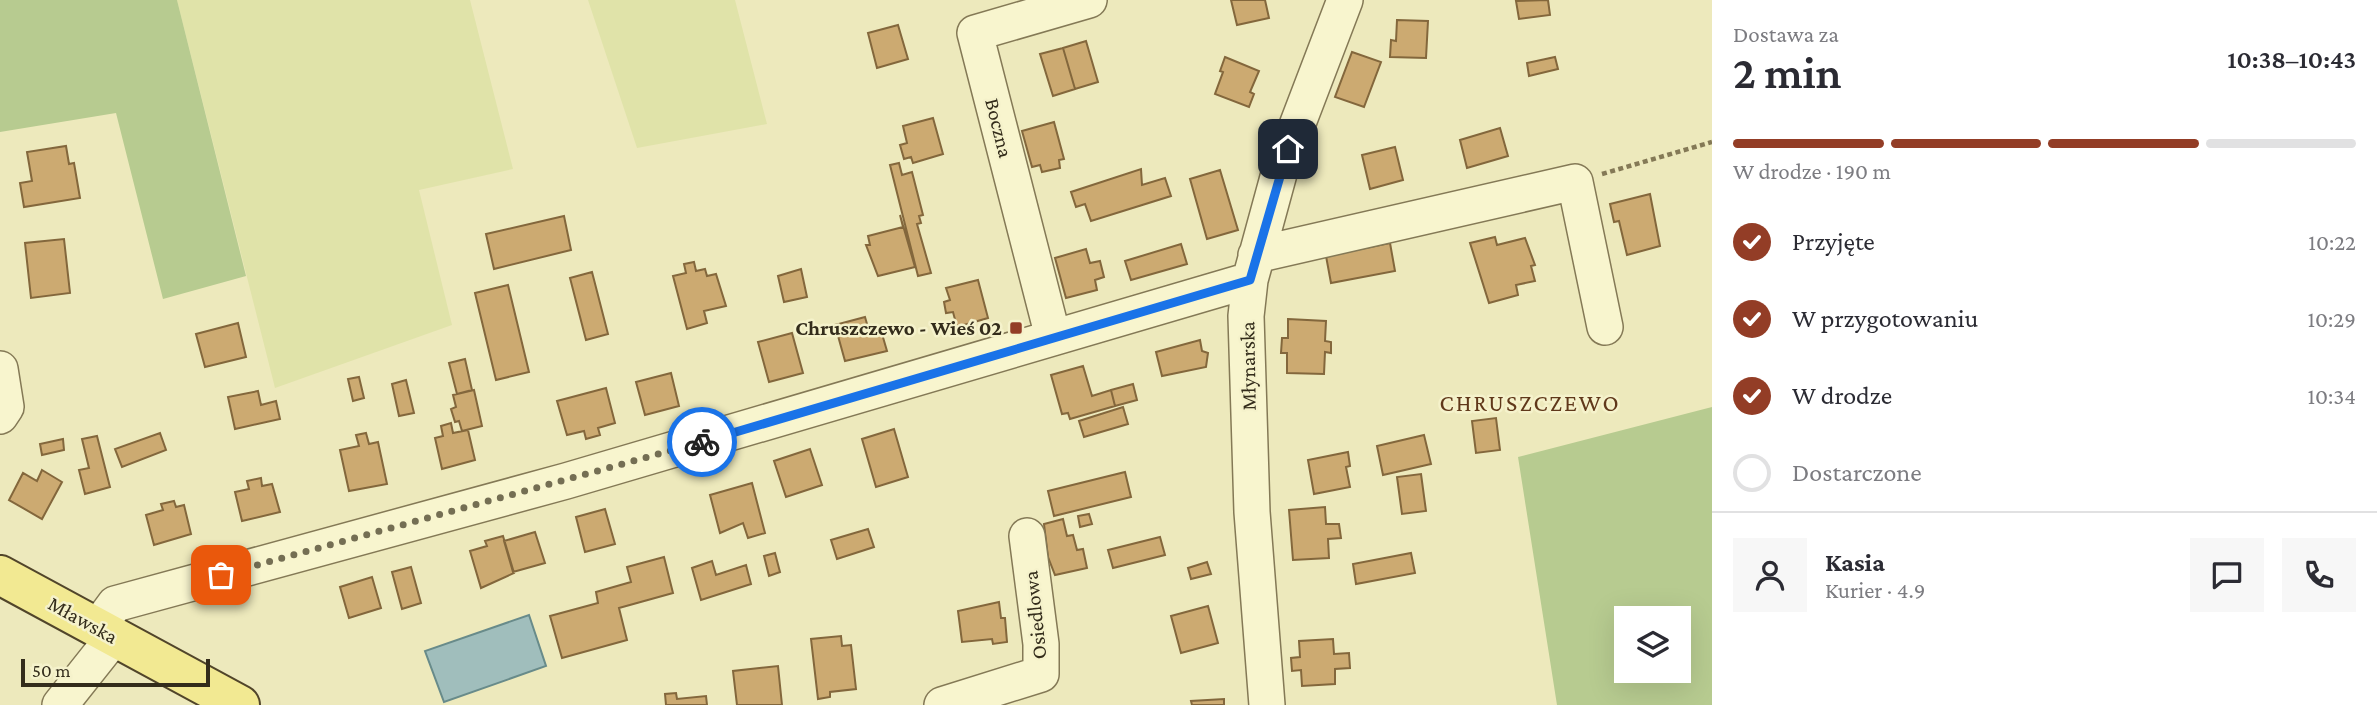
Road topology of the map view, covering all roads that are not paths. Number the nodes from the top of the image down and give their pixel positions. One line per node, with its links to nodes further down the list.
1 (1088, 0): 5 (street, Boczna)
2 (1345, 0): 3 (street, Młynarska)
3 (1253, 268): 4 (street); 5 (street); 14 (street, Młynarska)
4 (1605, 327)
5 (1053, 337): 10 (street)
6 (0, 369): 7 (street)
7 (0, 416)
8 (1027, 536): 13 (street, Osiedlowa)
9 (0, 575): 10 (main road, Mławska)
10 (106, 632): 11 (street); 12 (main road, Mławska)
11 (60, 705)
12 (240, 705)
13 (942, 705)
14 (1267, 705)

